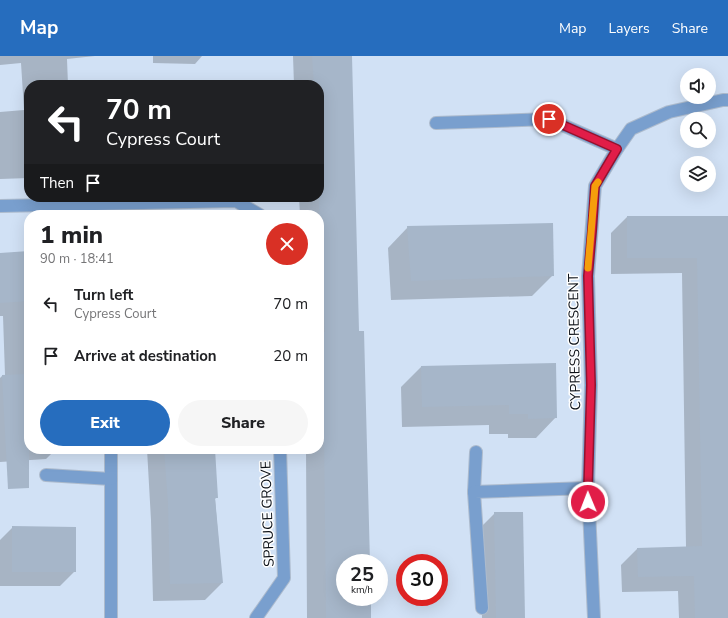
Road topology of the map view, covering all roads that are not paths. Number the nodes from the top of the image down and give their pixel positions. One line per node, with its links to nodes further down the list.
1 (728, 100): 3 (street, CYPRESS CRESCENT)
2 (436, 123): 3 (street)
3 (617, 149): 13 (street, CYPRESS CRESCENT)
4 (189, 202): 6 (street)
5 (238, 202): 7 (street)
6 (0, 206)
7 (251, 210)
8 (476, 452): 14 (street)
9 (111, 454): 12 (street)
10 (280, 454): 17 (street, SPRUCE GROVE)
11 (46, 475): 12 (street)
12 (111, 479): 16 (street)
13 (588, 488): 14 (street); 18 (street, CYPRESS CRESCENT)
14 (474, 492): 15 (street)
15 (482, 608)
16 (111, 618)
17 (256, 618)
18 (594, 618)

